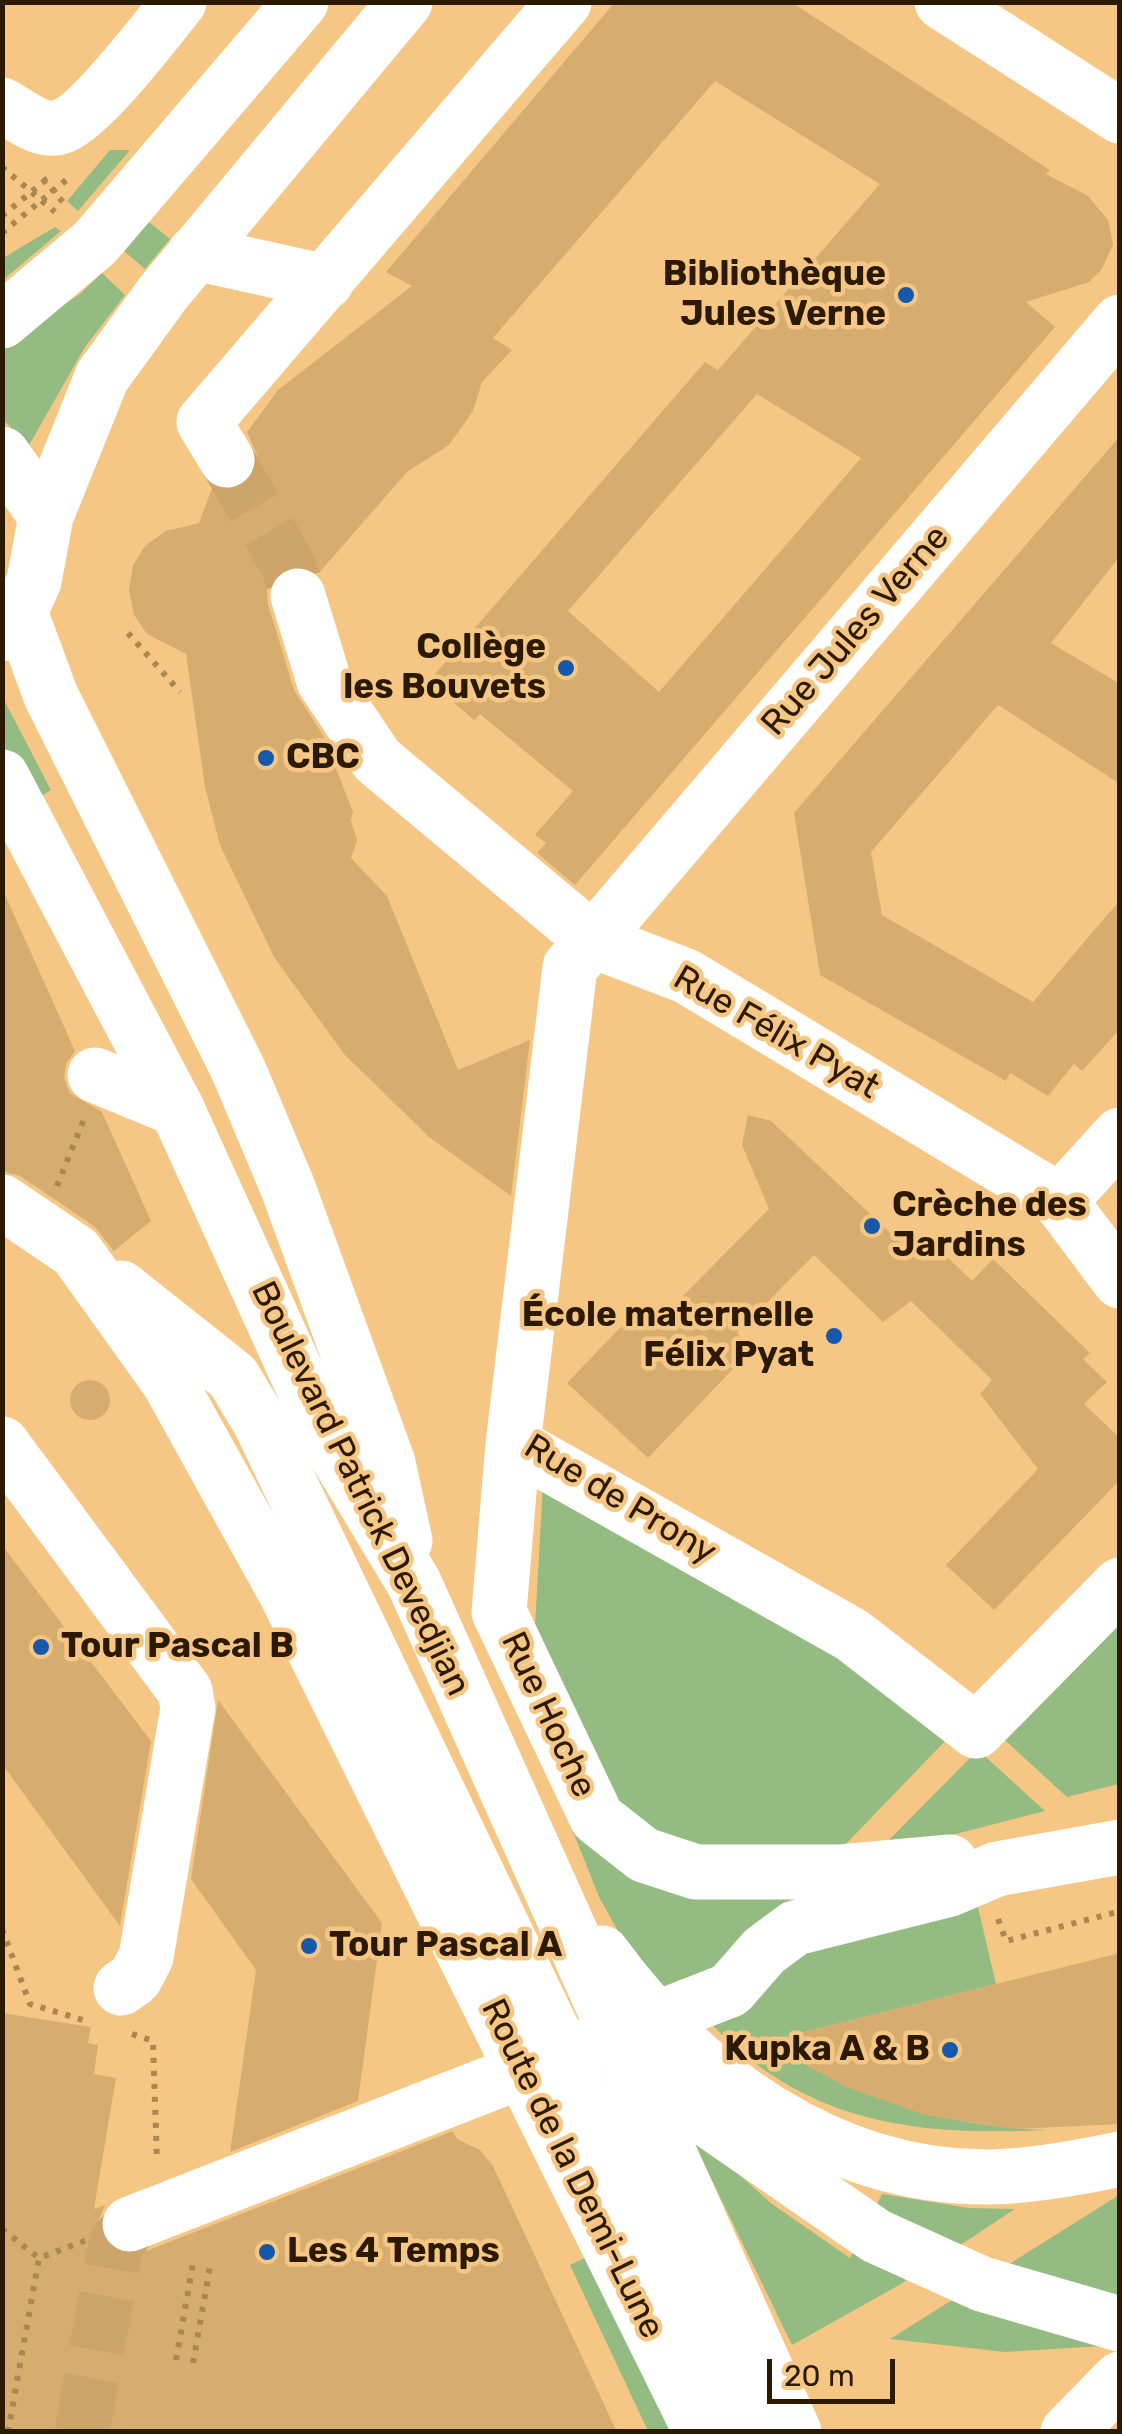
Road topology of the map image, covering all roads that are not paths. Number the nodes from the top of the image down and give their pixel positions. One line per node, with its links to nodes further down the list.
1 (180, 2): 6 (street)
2 (300, 2): 10 (street)
3 (405, 2): 8 (street)
4 (564, 2): 9 (street)
5 (942, 2): 7 (street)
6 (2, 105)
7 (1120, 116)
8 (195, 253): 9 (street); 14 (street)
9 (326, 282): 12 (street)
10 (2, 321)
11 (1120, 322): 18 (street, Rue Jules Verne)
12 (215, 441)
13 (2, 454): 14 (street)
14 (46, 516): 16 (street)
15 (298, 596): 18 (street, Rue Félix Pyat)
16 (11, 623): 28 (street)
17 (2, 776): 20 (street, Boulevard Patrick Devedjian)
18 (594, 941): 22 (street, Rue Félix Pyat); 27 (street, Rue de Prony)
19 (94, 1075): 20 (street)
20 (177, 1109): 28 (street, Boulevard Patrick Devedjian)
21 (1120, 1135): 22 (street)
22 (1060, 1201): 25 (street, Rue Félix Pyat)
23 (2, 1202): 24 (street, Route de la Demi-Lune)
24 (76, 1252): 35 (street, Route de la Demi-Lune); 42 (street)
25 (1120, 1282)
26 (2, 1444): 33 (street)
27 (513, 1444): 29 (street, Rue de Prony); 32 (street, Rue Hoche)
28 (414, 1583): 31 (street, Boulevard Patrick Devedjian)
29 (1120, 1585)
30 (1120, 1847): 32 (street, Rue Hoche)
31 (538, 1866): 34 (street, Boulevard Patrick Devedjian); 37 (street)
32 (987, 1873): 38 (street, Rue Hoche)
33 (113, 2015)
34 (630, 2066): 39 (street); 43 (street, Boulevard Patrick Devedjian)
35 (526, 2074): 36 (street); 41 (street, Route de la Demi-Lune)
36 (442, 2105)
37 (1120, 2160)
38 (130, 2224)
39 (1120, 2324)
40 (1120, 2379): 44 (street)
41 (702, 2432)
42 (745, 2432)
43 (794, 2432)
44 (1068, 2432)

